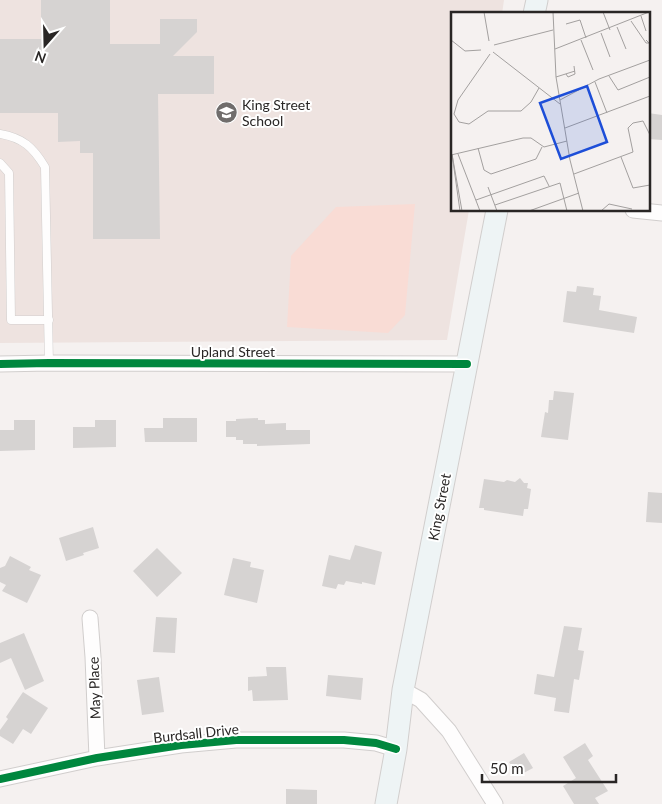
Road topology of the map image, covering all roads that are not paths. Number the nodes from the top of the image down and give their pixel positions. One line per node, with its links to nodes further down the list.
1 (0, 134): 6 (lane)
2 (0, 163): 6 (lane)
3 (497, 211): 9 (main road, King Street)
4 (643, 211): 5 (street)
5 (662, 213)
6 (48, 320): 7 (lane)
7 (49, 363): 8 (street, Upland Street); 9 (street, Upland Street)
8 (0, 364)
9 (467, 364): 11 (main road, King Street)
10 (90, 618): 13 (street, May Place)
11 (403, 690): 12 (main road, King Street); 16 (street)
12 (396, 749): 13 (street, Burdsall Drive); 15 (main road, King Street)
13 (97, 758): 14 (street, Burdsall Drive)
14 (0, 779)
15 (386, 804)
16 (495, 804)

